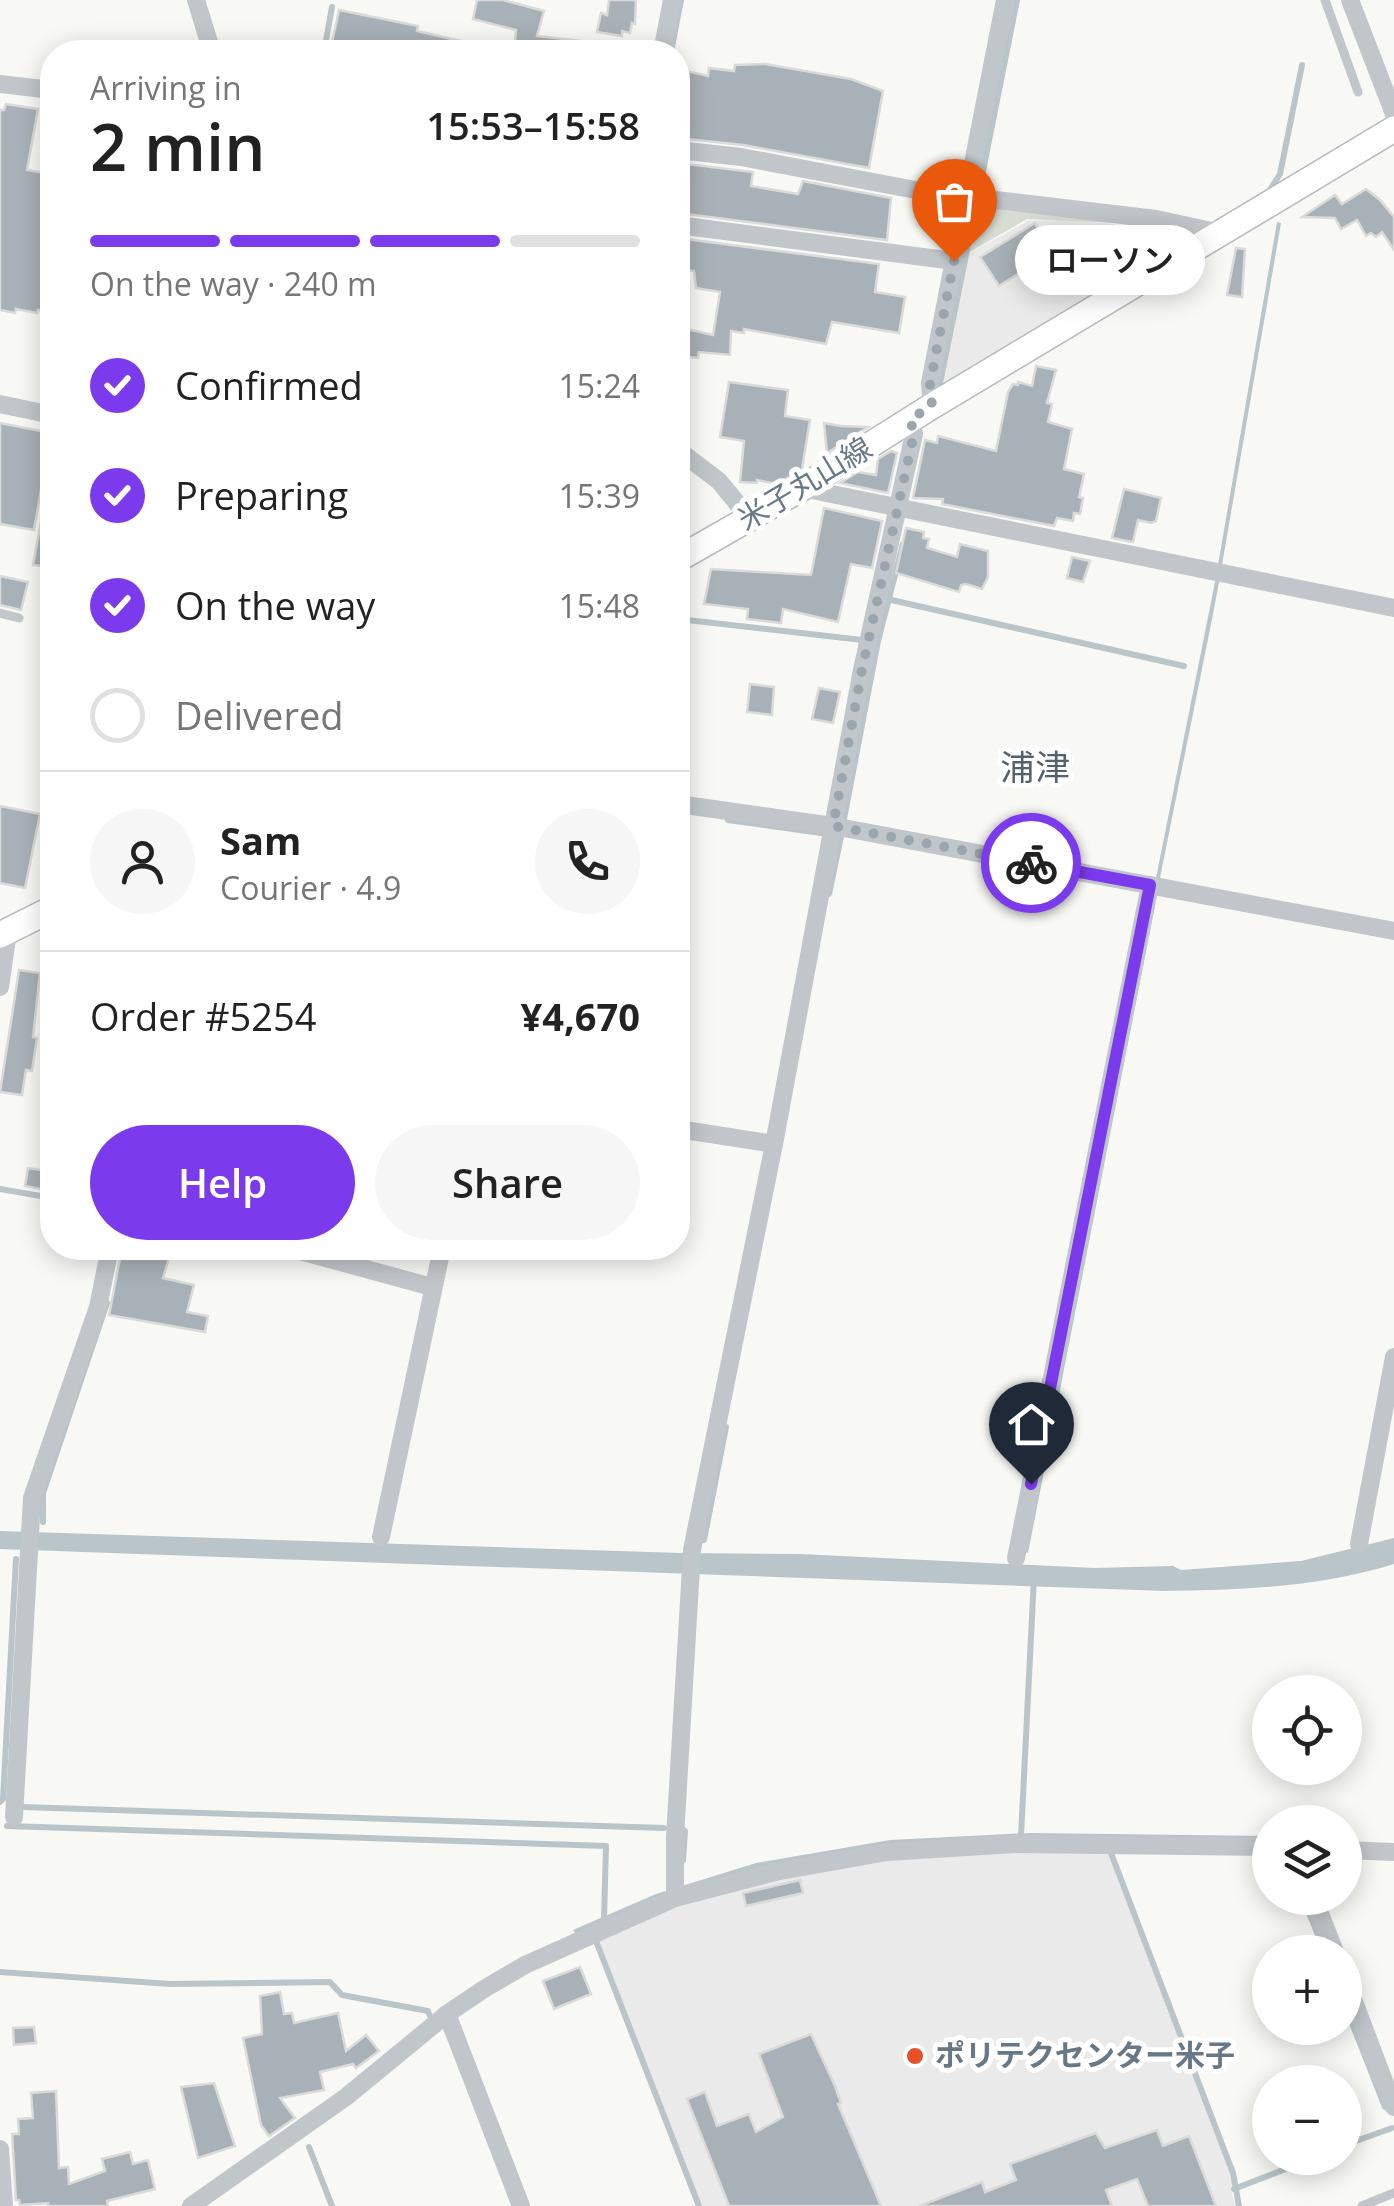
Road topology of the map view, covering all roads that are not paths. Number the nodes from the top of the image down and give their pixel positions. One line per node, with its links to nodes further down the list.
1 (196, 0): 6 (street)
2 (672, 0): 7 (street)
3 (1006, 0): 14 (street)
4 (1325, 0): 10 (lane)
5 (1350, 0): 11 (street)
6 (208, 40)
7 (664, 40)
8 (0, 84): 9 (street)
9 (40, 89)
10 (1358, 92)
11 (1394, 114)
12 (1394, 129): 16 (main road, 米子丸山線)
13 (690, 151): 14 (street)
14 (966, 194): 16 (street); 17 (street)
15 (690, 226): 17 (street)
16 (1220, 233): 20 (main road, 米子丸山線)
17 (954, 261): 20 (street)
18 (0, 404): 19 (street)
19 (40, 412)
20 (921, 412): 22 (main road, 米子丸山線); 23 (street)
21 (690, 459): 24 (street)
22 (802, 488): 23 (street); 24 (main road, 米子丸山線)
23 (899, 508): 26 (street); 30 (street)
24 (749, 518): 25 (main road, 米子丸山線)
25 (690, 552)
26 (1394, 608)
27 (0, 614): 28 (lane)
28 (19, 618)
29 (690, 806): 30 (street)
30 (833, 826): 31 (street); 37 (street)
31 (1150, 885): 33 (street); 45 (street)
32 (40, 915): 34 (main road)
33 (1394, 931)
34 (4, 933): 35 (street)
35 (0, 986)
36 (690, 1131): 37 (street)
37 (774, 1144): 50 (street)
38 (108, 1260): 46 (street)
39 (333, 1260): 41 (street)
40 (439, 1260): 41 (street)
41 (432, 1287): 43 (street)
42 (1394, 1356): 44 (street)
43 (381, 1537)
44 (1359, 1544)
45 (1016, 1558)
46 (14, 1816)
47 (1252, 1848): 50 (street)
48 (1362, 1851): 49 (street)
49 (1394, 1852)
50 (675, 1891): 51 (street)
51 (446, 2014): 57 (street); 58 (street)
52 (1362, 2023): 53 (street)
53 (1394, 2107)
54 (0, 2149): 56 (street)
55 (1394, 2193): 59 (lane)
56 (4, 2206)
57 (191, 2206)
58 (521, 2206)
59 (1362, 2206)

